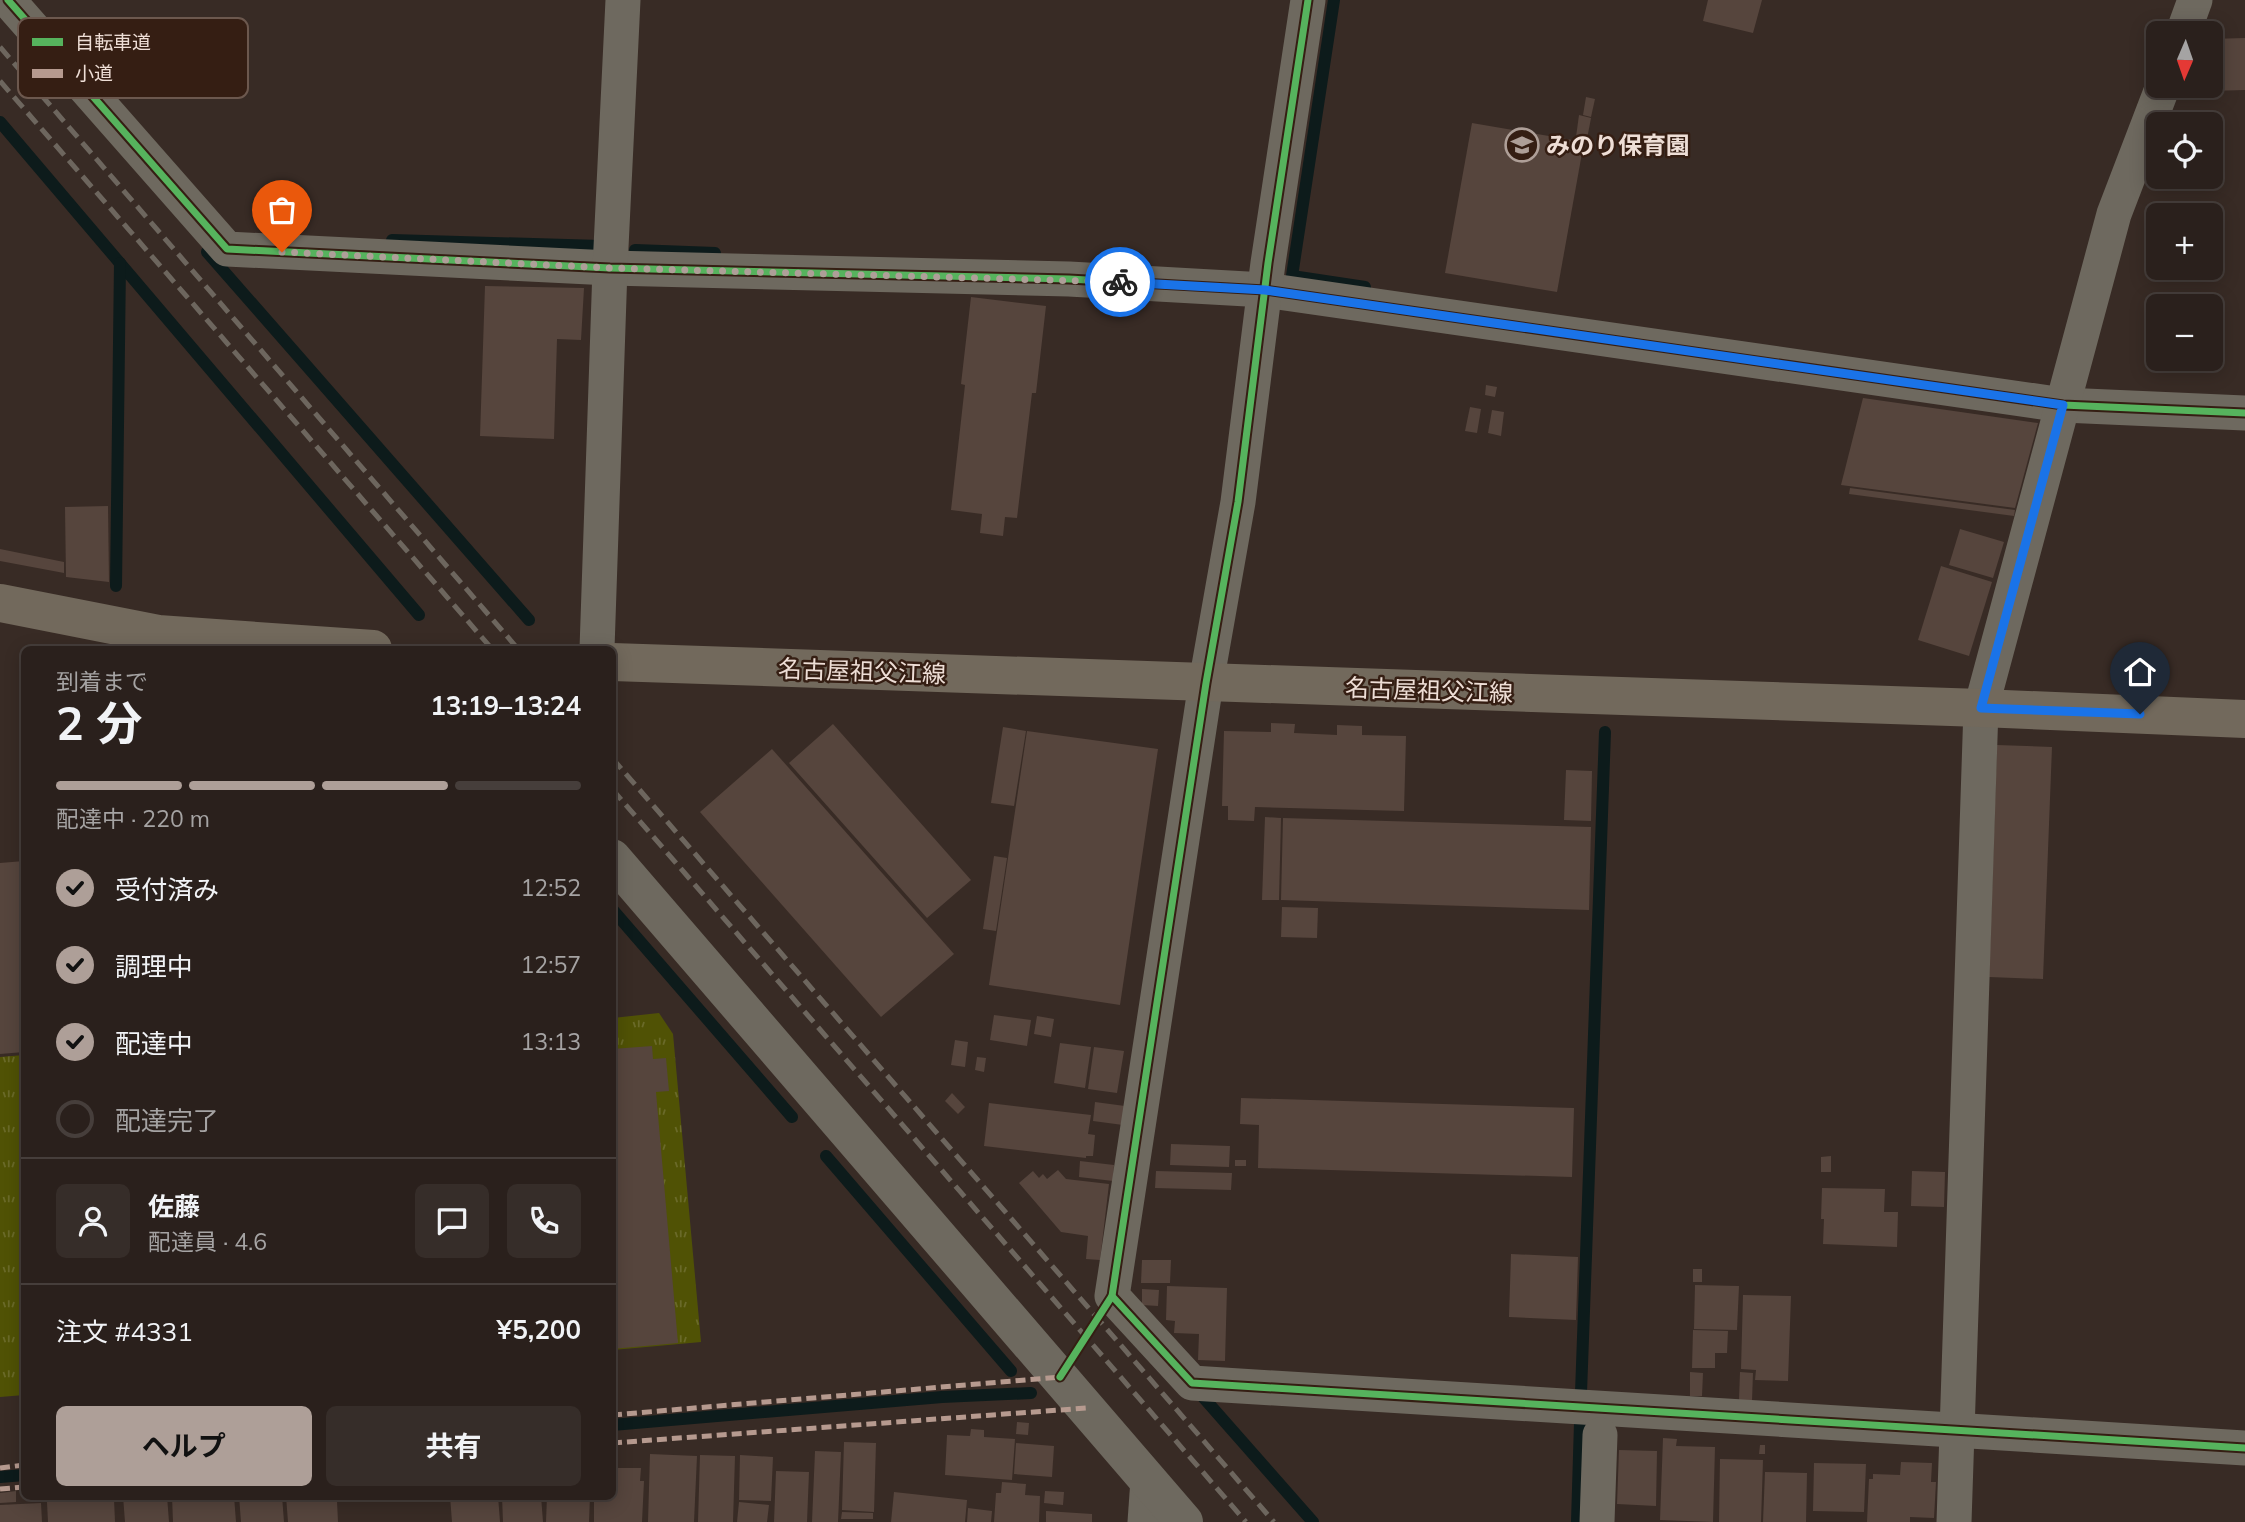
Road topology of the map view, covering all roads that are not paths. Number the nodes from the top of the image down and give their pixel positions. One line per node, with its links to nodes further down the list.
1 (8, 0): 5 (street)
2 (623, 0): 9 (street)
3 (1308, 0): 10 (street)
4 (2195, 0): 6 (street)
5 (24, 18)
6 (2187, 21)
7 (94, 98): 9 (street)
8 (2158, 98): 11 (street)
9 (610, 268): 10 (street); 15 (street)
10 (1265, 290): 11 (street); 17 (street)
11 (2063, 405): 12 (street); 18 (street)
12 (2245, 413)
13 (0, 603): 14 (main road)
14 (330, 646)
15 (597, 646)
16 (616, 662): 17 (main road, 名古屋祖父江線)
17 (1206, 683): 18 (main road, 名古屋祖父江線); 21 (street)
18 (1981, 708): 19 (main road, 名古屋祖父江線); 21 (street)
19 (2245, 719)
20 (616, 863): 24 (street)
21 (1958, 1429): 23 (street); 28 (street)
22 (1600, 1435): 27 (street)
23 (2245, 1448)
24 (1148, 1480): 25 (street); 26 (street)
25 (1145, 1522)
26 (1184, 1522)
27 (1597, 1522)
28 (1954, 1522)

